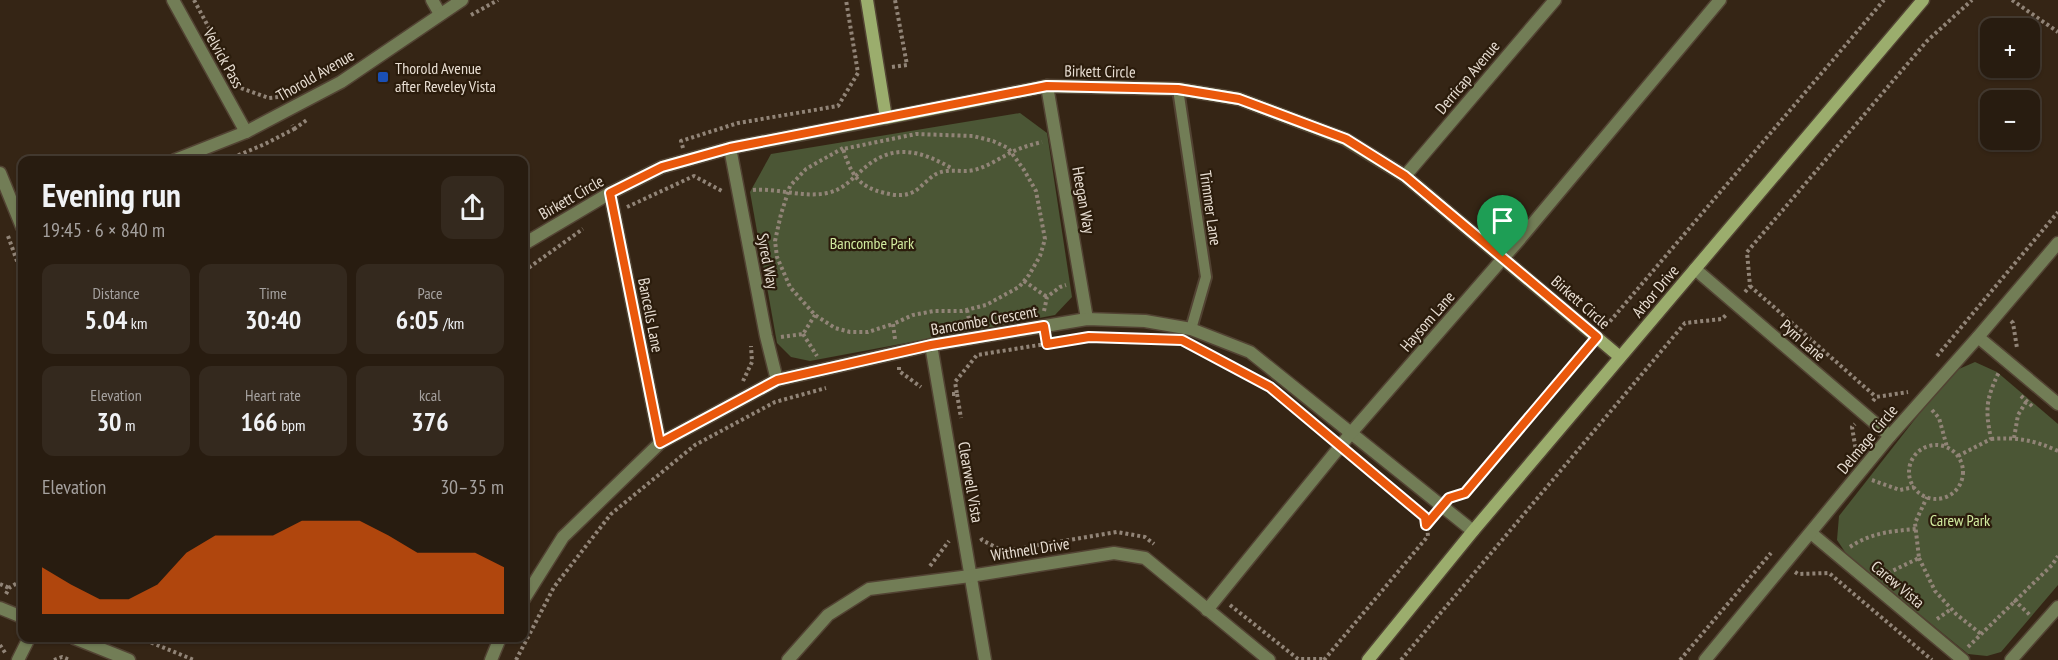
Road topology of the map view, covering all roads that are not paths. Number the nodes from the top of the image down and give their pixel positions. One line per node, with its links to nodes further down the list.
1 (173, 0): 12 (street, Velvick Pass)
2 (432, 0): 8 (street)
3 (462, 0): 8 (street, Thorold Avenue)
4 (867, 0): 11 (street)
5 (1555, 0): 16 (street, Derricap Avenue)
6 (1720, 0): 21 (street, Haysom Lane)
7 (1923, 0): 22 (street, Arbor Drive)
8 (440, 14): 12 (street, Thorold Avenue)
9 (1047, 86): 10 (street, Birkett Circle); 11 (street, Birkett Circle); 23 (street, Heegan Way)
10 (1178, 89): 16 (street, Birkett Circle); 24 (lane, Trimmer Lane)
11 (886, 118): 13 (street, Birkett Circle)
12 (246, 132): 14 (street, Thorold Avenue)
13 (730, 148): 17 (street, Birkett Circle); 28 (street, Syred Way)
14 (185, 156)
15 (0, 173): 18 (street)
16 (1405, 176): 21 (street, Birkett Circle)
17 (610, 193): 19 (street, Birkett Circle); 32 (street, Bancells Lane)
18 (18, 214)
19 (528, 242)
20 (2058, 243): 25 (street, Delmage Circle)
21 (1503, 257): 27 (street, Birkett Circle); 30 (street, Haysom Lane)
22 (1695, 269): 27 (street, Arbor Drive); 31 (street, Pym Lane)
23 (1087, 319): 24 (street, Bancombe Crescent); 26 (street, Bancombe Crescent)
24 (1191, 329): 30 (street, Bancombe Crescent)
25 (1978, 337): 29 (street); 31 (street, Delmage Circle)
26 (931, 345): 28 (street, Bancombe Crescent); 35 (street, Clearwell Vista)
27 (1620, 357): 33 (street, Arbor Drive)
28 (777, 380): 32 (street, Bancombe Crescent)
29 (2058, 404)
30 (1351, 433): 33 (street, Bancombe Crescent); 39 (street, Haysom Lane)
31 (1890, 436): 34 (street, Delmage Circle)
32 (660, 443): 36 (street, Bancombe Crescent)
33 (1473, 531): 51 (street, Arbor Drive)
34 (1811, 533): 44 (street, Carew Vista); 52 (street, Delmage Circle)
35 (970, 576): 39 (street, Withnell Drive); 48 (street, Withnell Drive); 49 (street, Clearwell Vista)
36 (528, 593)
37 (2058, 607): 53 (street)
38 (0, 608): 40 (street)
39 (1207, 610): 50 (street, Withnell Drive)
40 (18, 615)
41 (27, 642): 45 (street)
42 (84, 642): 46 (street)
43 (498, 642): 47 (street)
44 (1961, 658)
45 (18, 660)
46 (129, 660)
47 (491, 660)
48 (788, 660)
49 (985, 660)
50 (1269, 660)
51 (1368, 660)
52 (1705, 660)
53 (2011, 660)

